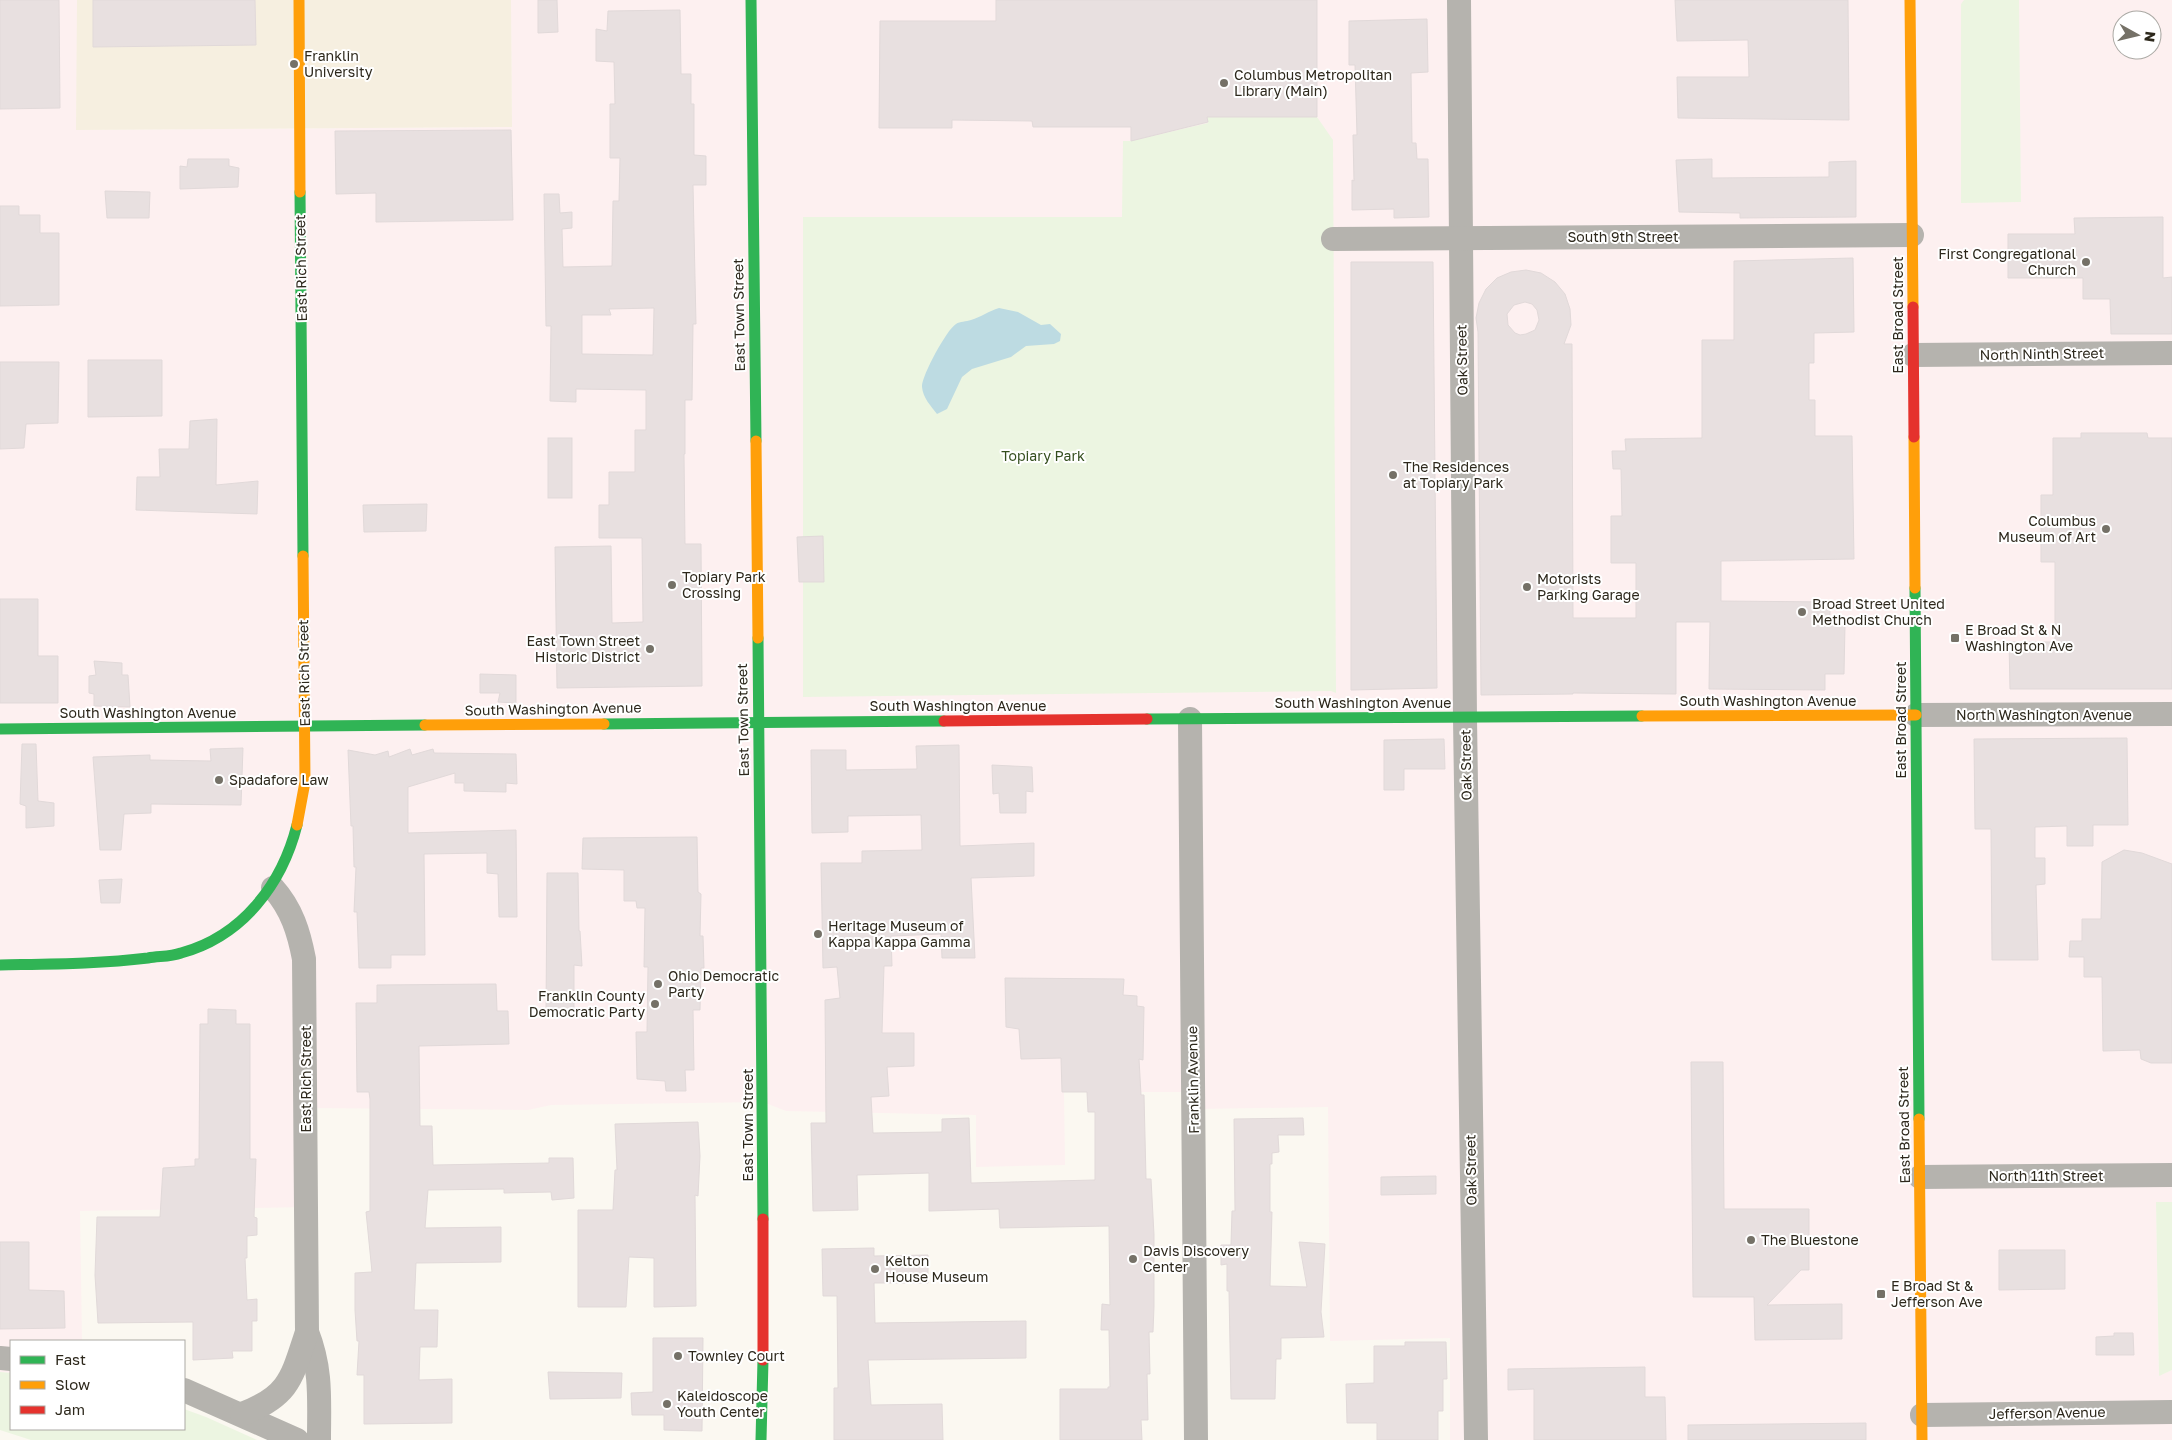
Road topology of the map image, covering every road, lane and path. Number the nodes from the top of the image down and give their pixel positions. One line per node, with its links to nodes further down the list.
1 (299, 0): 15 (street, East Rich Street)
2 (752, 0): 14 (street, East Town Street)
3 (1459, 0): 6 (street, Oak Street)
4 (1910, 0): 5 (street, East Broad Street)
5 (1912, 235): 6 (street, South 9th Street); 9 (street, East Broad Street)
6 (1461, 238): 7 (street, South 9th Street); 12 (street, Oak Street)
7 (1333, 239)
8 (2172, 353): 9 (street, North Ninth Street)
9 (1913, 356): 11 (street, East Broad Street)
10 (2172, 714): 11 (street, North Washington Avenue)
11 (1916, 715): 12 (street, South Washington Avenue); 20 (street, East Broad Street)
12 (1465, 718): 13 (street, South Washington Avenue); 30 (street, Oak Street)
13 (1190, 719): 14 (street, South Washington Avenue); 29 (street, Franklin Avenue)
14 (758, 722): 15 (street, South Washington Avenue); 28 (street, East Town Street)
15 (305, 726): 16 (street, South Washington Avenue); 17 (street, East Rich Street)
16 (0, 729)
17 (273, 888): 18 (street); 21 (street, East Rich Street)
18 (0, 965)
19 (2172, 1175): 20 (street, North 11th Street)
20 (1920, 1177): 25 (street, East Broad Street)
21 (307, 1332): 24 (street, East Rich Street); 27 (street, East Rich Street)
22 (185, 1390): 24 (street)
23 (2172, 1412): 25 (street, Jefferson Avenue)
24 (242, 1414): 26 (street)
25 (1922, 1414): 31 (street, East Broad Street)
26 (297, 1440)
27 (319, 1440)
28 (761, 1440)
29 (1196, 1440)
30 (1476, 1440)
31 (1922, 1440)

